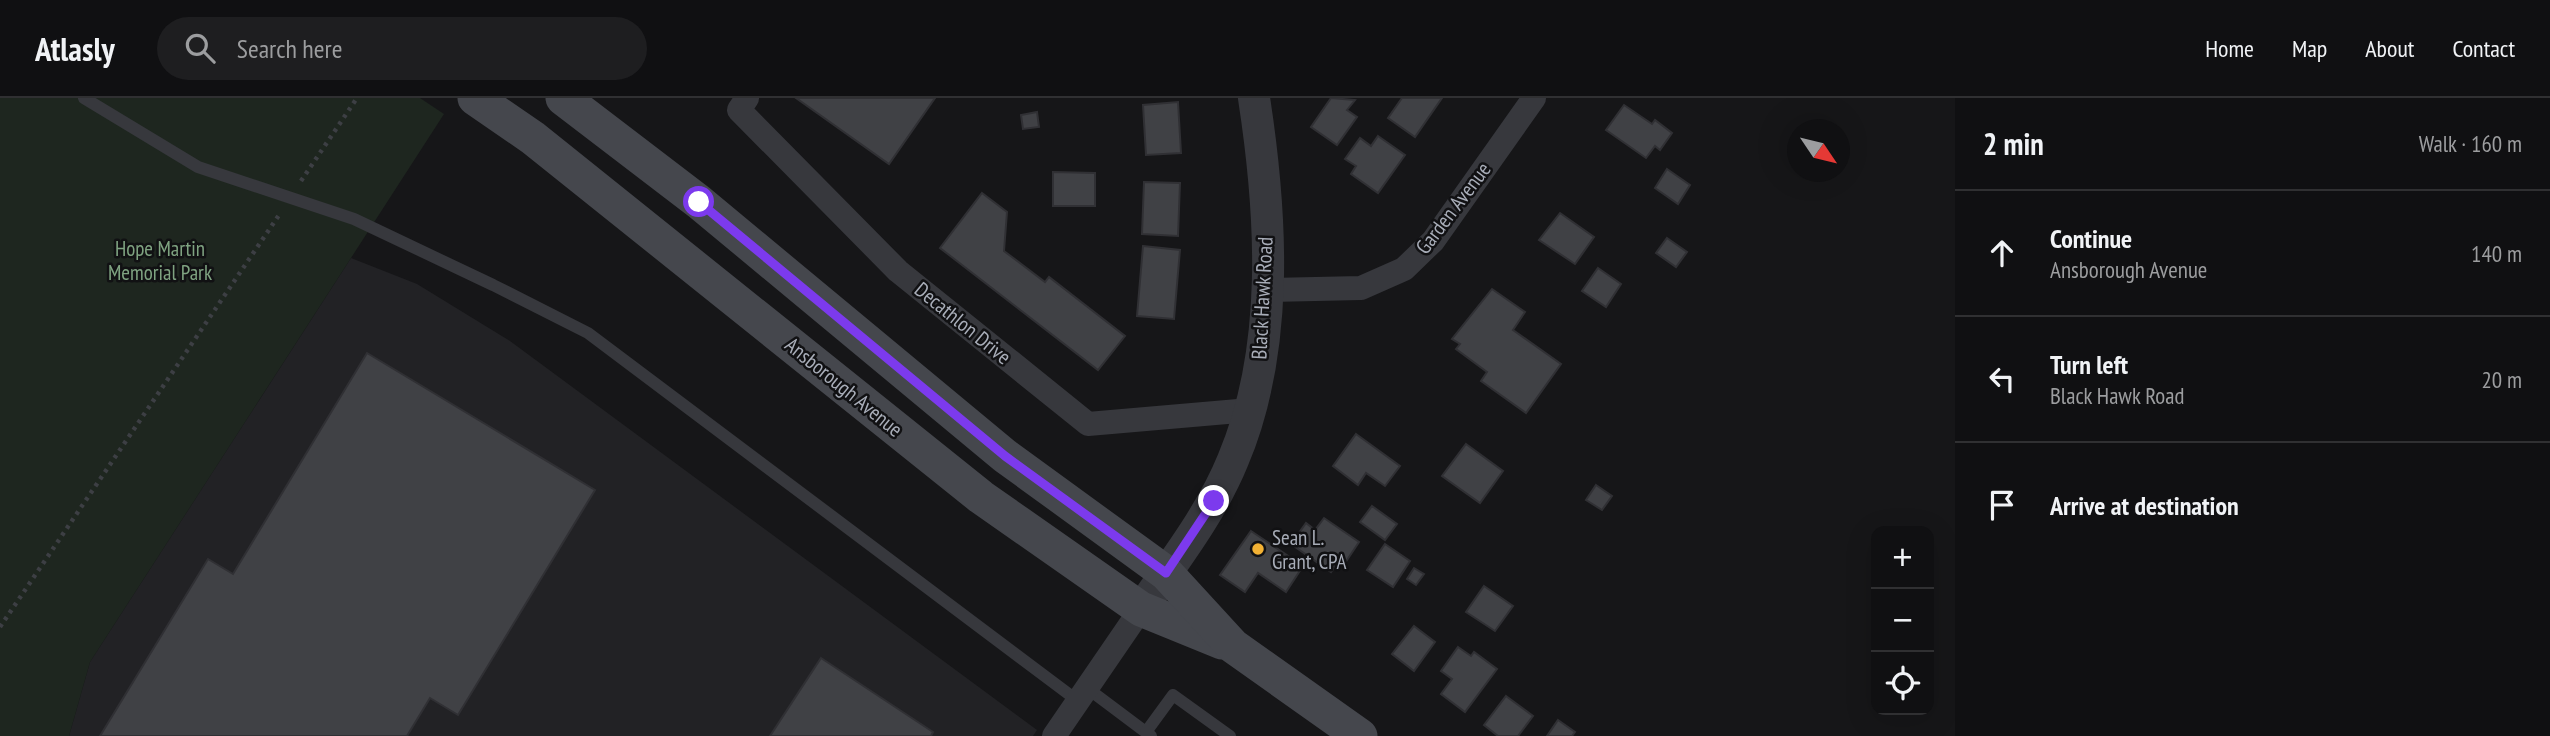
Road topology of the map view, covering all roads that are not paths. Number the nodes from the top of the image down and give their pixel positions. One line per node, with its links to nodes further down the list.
1 (84, 98): 12 (lane)
2 (475, 98): 10 (main road, Ansborough Avenue)
3 (563, 98): 9 (main road, Ansborough Avenue)
4 (747, 98): 8 (street, Decathlon Drive)
5 (1254, 98): 7 (street, Black Hawk Road)
6 (1534, 98): 7 (street, Garden Avenue)
7 (1266, 290): 8 (street, Black Hawk Road)
8 (1250, 410): 9 (street, Black Hawk Road)
9 (1166, 573): 10 (street, Black Hawk Road); 11 (main road, Ansborough Avenue)
10 (1141, 609): 11 (main road, Ansborough Avenue); 12 (street, Black Hawk Road)
11 (1233, 646): 16 (main road, Ansborough Avenue)
12 (1083, 694): 13 (lane); 14 (street, Black Hawk Road)
13 (1148, 734): 15 (lane)
14 (1054, 736)
15 (1230, 736)
16 (1360, 736)

